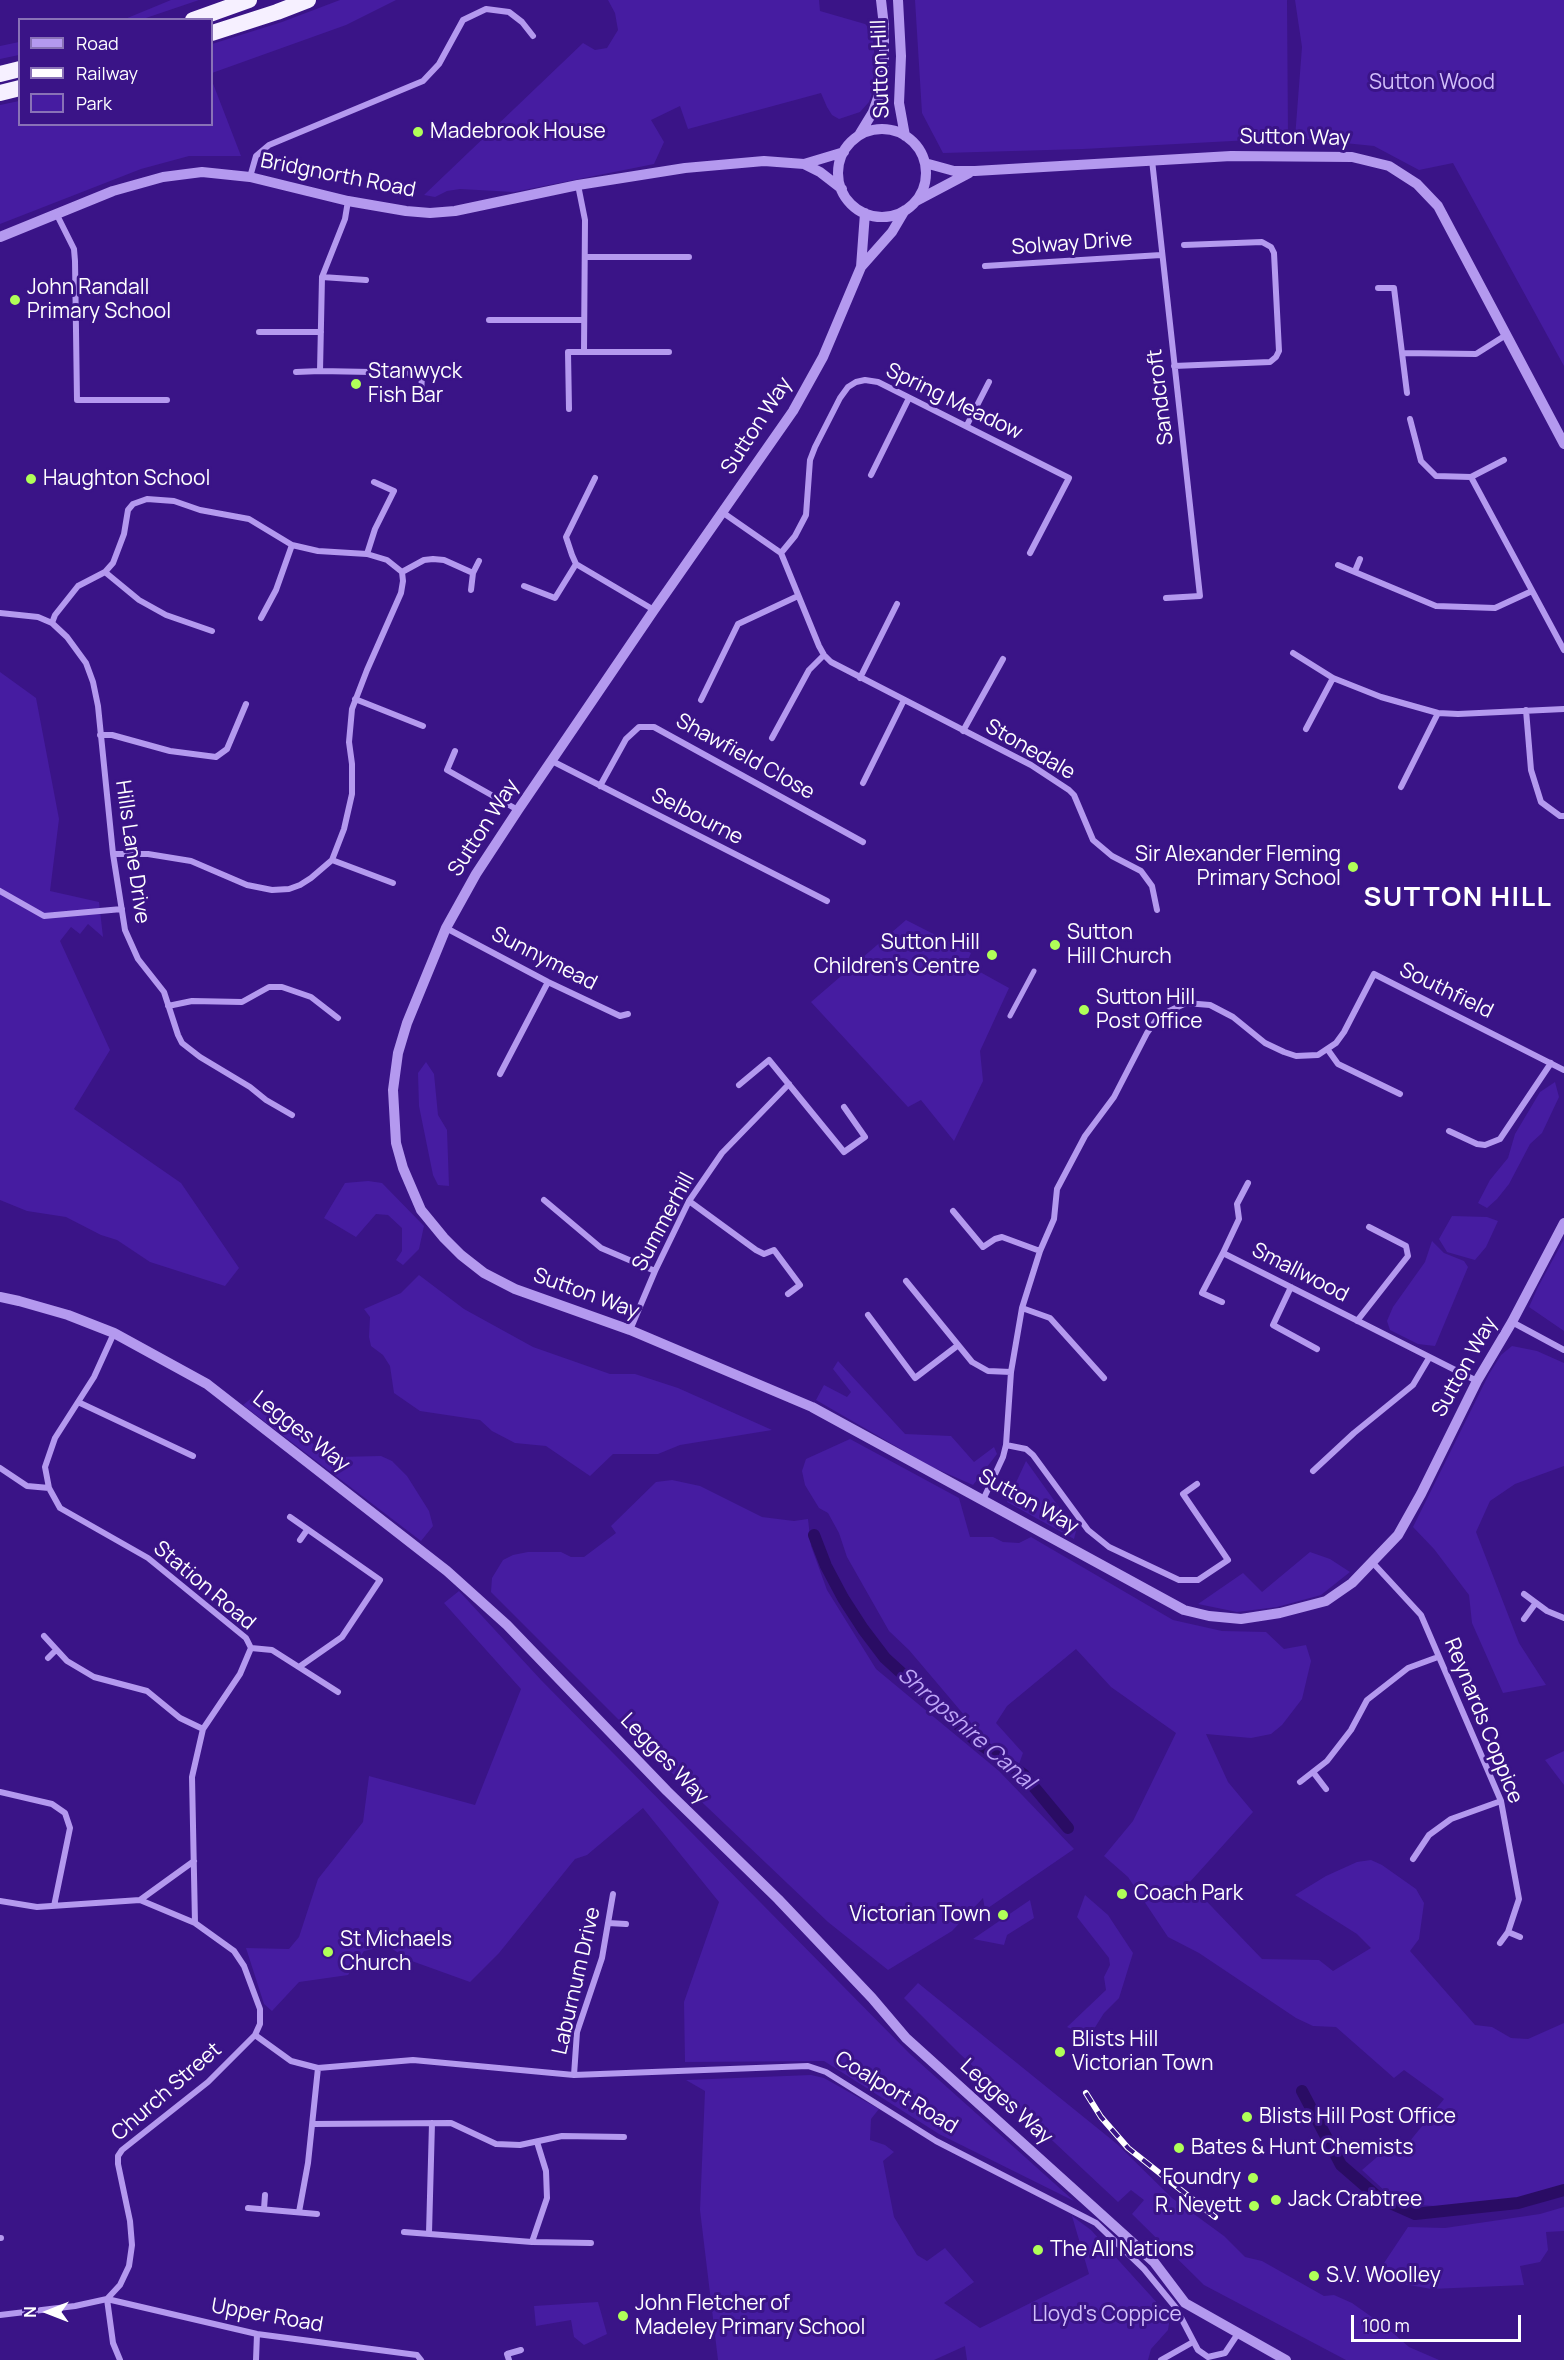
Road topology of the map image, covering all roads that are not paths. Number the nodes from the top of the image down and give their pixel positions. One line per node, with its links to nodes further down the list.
1 (249, 0): 5 (highway)
2 (308, 0): 6 (highway)
3 (881, 0): 12 (street, Sutton Hill)
4 (898, 0): 13 (street, Sutton Hill)
5 (199, 18)
6 (213, 33)
7 (533, 36): 19 (street)
8 (18, 70): 9 (highway)
9 (0, 74)
10 (18, 88): 11 (highway)
11 (0, 93)
12 (859, 135): 13 (street); 14 (street)
13 (905, 136): 16 (street)
14 (844, 152): 17 (street, Bridgnorth Road); 21 (street)
15 (1152, 160): 18 (street, Sutton Way); 29 (street, Sandcroft); 41 (street, Sutton Way)
16 (925, 163): 18 (street, Sutton Way); 23 (street)
17 (804, 164): 20 (street, Bridgnorth Road); 21 (street)
18 (975, 171): 23 (street, Sutton Way)
19 (249, 177): 22 (street, Bridgnorth Road); 25 (street, Bridgnorth Road)
20 (578, 185): 22 (street, Bridgnorth Road); 30 (street)
21 (842, 190): 26 (street)
22 (348, 201): 34 (street)
23 (916, 201): 24 (street)
24 (905, 210): 26 (street); 33 (street, Sutton Way)
25 (56, 213): 27 (street, Bridgnorth Road); 52 (street)
26 (865, 213): 33 (street, Sutton Way)
27 (0, 237)
28 (1184, 245): 45 (street)
29 (1161, 255): 32 (street, Solway Drive); 45 (street, Sandcroft)
30 (585, 257): 31 (street); 38 (street)
31 (689, 257)
32 (985, 266)
33 (861, 267): 62 (street, Sutton Way)
34 (322, 277): 35 (street); 40 (street)
35 (366, 280)
36 (1378, 288): 44 (street)
37 (489, 320): 38 (street)
38 (584, 320): 42 (street)
39 (260, 332): 40 (street)
40 (321, 332): 46 (street)
41 (1506, 335): 44 (street); 56 (street, Sutton Way)
42 (584, 351): 43 (street); 53 (street)
43 (669, 352)
44 (1402, 353): 49 (street)
45 (1174, 366): 79 (street, Sandcroft)
46 (320, 371): 47 (street); 50 (street)
47 (296, 372)
48 (989, 382): 55 (street)
49 (1407, 393)
50 (421, 398)
51 (909, 398): 55 (street, Spring Meadow); 58 (street); 64 (street, Spring Meadow)
52 (167, 400)
53 (569, 408)
54 (1410, 419): 59 (street)
55 (967, 425): 65 (street, Spring Meadow)
56 (1564, 444)
57 (1504, 460): 59 (street)
58 (871, 475)
59 (1471, 477): 77 (street)
60 (595, 478): 69 (street)
61 (374, 482): 66 (street)
62 (722, 512): 64 (street); 81 (street, Sutton Way)
63 (292, 545): 66 (street); 72 (street); 83 (street)
64 (781, 553): 78 (street)
65 (1030, 553)
66 (367, 554): 73 (street)
67 (1360, 559): 71 (street)
68 (479, 561): 74 (street)
69 (576, 564): 75 (street); 81 (street)
70 (1338, 565): 71 (street)
71 (1355, 571): 77 (street)
72 (105, 572): 84 (street); 85 (street)
73 (402, 572): 74 (street); 92 (street)
74 (473, 573): 76 (street)
75 (524, 586)
76 (471, 590)
77 (1532, 591): 86 (street)
78 (798, 596): 88 (street); 93 (street)
79 (1166, 598)
80 (897, 604): 90 (street)
81 (654, 610): 105 (street, Sutton Way)
82 (0, 613): 84 (street)
83 (261, 618)
84 (52, 623): 102 (street, Hills Lane Drive)
85 (212, 631)
86 (1564, 650)
87 (1293, 653): 91 (street)
88 (824, 656): 90 (street, Stonedale); 103 (street)
89 (1003, 659): 101 (street, Stonedale)
90 (860, 678): 94 (street, Stonedale)
91 (1333, 678): 98 (street); 100 (street)
92 (355, 699): 99 (street); 113 (street)
93 (701, 700)
94 (904, 700): 101 (street, Stonedale); 106 (street)
95 (246, 704): 102 (street)
96 (1564, 709): 97 (street)
97 (1526, 710): 98 (street); 110 (street)
98 (1437, 713): 108 (street)
99 (423, 726)
100 (1306, 729)
101 (963, 731): 118 (street, Stonedale)
102 (100, 735): 112 (street, Hills Lane Drive)
103 (772, 738)
104 (455, 751): 109 (street)
105 (552, 761): 107 (street, Selbourne); 109 (street, Sutton Way)
106 (863, 783)
107 (600, 786): 111 (street, Shawfield Close); 116 (street, Selbourne)
108 (1401, 787)
109 (518, 810): 119 (street, Sutton Way)
110 (1564, 816)
111 (863, 842)
112 (112, 854): 113 (street); 117 (street, Hills Lane Drive)
113 (332, 860): 114 (street)
114 (393, 883)
115 (0, 891): 117 (street)
116 (827, 901)
117 (122, 909): 122 (street, Hills Lane Drive)
118 (1157, 910)
119 (446, 928): 121 (street, Sunnymead); 154 (street, Sutton Way)
120 (1034, 970): 124 (street)
121 (548, 982): 123 (street, Sunnymead); 129 (street)
122 (168, 1006): 125 (street); 134 (street, Hills Lane Drive)
123 (628, 1014)
124 (1010, 1016)
125 (338, 1018)
126 (1328, 1050): 127 (street, Southfield); 132 (street); 142 (street)
127 (1551, 1063): 128 (street, Southfield); 135 (street)
128 (1564, 1070)
129 (500, 1074)
130 (789, 1084): 131 (street); 133 (street); 138 (street, Summerhill)
131 (739, 1085)
132 (1400, 1094)
133 (844, 1107)
134 (292, 1115)
135 (1449, 1131)
136 (1248, 1183): 143 (street, Smallwood)
137 (544, 1200): 144 (street)
138 (689, 1201): 144 (street, Summerhill); 147 (street)
139 (953, 1211): 142 (street)
140 (1564, 1223): 153 (street, Sutton Way)
141 (1369, 1227): 152 (street)
142 (1040, 1251): 150 (street)
143 (1223, 1253): 146 (street, Smallwood); 149 (street)
144 (655, 1271): 154 (street, Summerhill)
145 (906, 1281): 156 (street)
146 (1291, 1287): 152 (street, Smallwood); 157 (street)
147 (788, 1294)
148 (0, 1298): 155 (street, Legges Way)
149 (1221, 1302)
150 (1022, 1308): 160 (street); 161 (street)
151 (868, 1315): 156 (street)
152 (1357, 1321): 159 (street, Smallwood)
153 (1512, 1322): 158 (street); 162 (street, Sutton Way)
154 (630, 1330): 170 (street, Sutton Way)
155 (114, 1333): 163 (street); 223 (street, Legges Way)
156 (957, 1346): 160 (street)
157 (1317, 1349)
158 (1564, 1350)
159 (1430, 1358): 162 (street, Smallwood); 167 (street)
160 (1011, 1372): 164 (street)
161 (1104, 1378)
162 (1477, 1381): 174 (street, Sutton Way)
163 (78, 1402): 165 (street); 169 (street)
164 (1006, 1445): 168 (street); 170 (street)
165 (193, 1456)
166 (0, 1468): 169 (street)
167 (1313, 1471)
168 (1197, 1484)
169 (49, 1488): 180 (street, Station Road)
170 (983, 1500): 174 (street, Sutton Way)
171 (290, 1517): 172 (street)
172 (307, 1530): 173 (street); 184 (street)
173 (300, 1540)
174 (1373, 1563): 182 (street, Reynards Coppice)
175 (1524, 1594): 176 (street)
176 (1535, 1604): 177 (street); 178 (street)
177 (1564, 1618)
178 (1524, 1619)
179 (44, 1636): 181 (street)
180 (251, 1648): 184 (street); 186 (street, Station Road)
181 (56, 1650): 183 (street); 186 (street)
182 (1438, 1657): 187 (street); 191 (street, Reynards Coppice)
183 (48, 1658)
184 (299, 1667): 185 (street)
185 (338, 1692)
186 (204, 1729): 193 (street, Station Road)
187 (1313, 1772): 188 (street); 189 (street)
188 (1300, 1782)
189 (1326, 1789)
190 (0, 1792): 197 (street)
191 (1501, 1801): 192 (street); 201 (street, Reynards Coppice)
192 (1413, 1858)
193 (194, 1861): 196 (street); 198 (street, Station Road)
194 (613, 1894): 199 (street, Laburnum Drive)
195 (0, 1900): 197 (street)
196 (140, 1900): 197 (street); 198 (street)
197 (54, 1906)
198 (195, 1923): 204 (street)
199 (608, 1923): 200 (street); 206 (street, Laburnum Drive)
200 (626, 1924)
201 (1508, 1932): 202 (street); 203 (street, Reynards Coppice)
202 (1520, 1937)
203 (1500, 1943)
204 (255, 2036): 205 (street, Coalport Road); 220 (street, Church Street)
205 (318, 2068): 206 (street, Coalport Road); 208 (street)
206 (573, 2075): 224 (street, Coalport Road)
207 (432, 2123): 208 (street); 210 (street); 217 (street)
208 (313, 2124): 214 (street)
209 (624, 2137): 210 (street)
210 (537, 2142): 218 (street)
211 (265, 2195): 213 (street)
212 (248, 2208): 213 (street)
213 (264, 2209): 214 (street)
214 (299, 2212): 215 (street)
215 (317, 2214)
216 (404, 2232): 217 (street)
217 (429, 2233): 218 (street)
218 (532, 2242): 219 (street)
219 (591, 2243)
220 (107, 2299): 221 (street); 222 (street, Upper Road); 226 (street)
221 (0, 2315)
222 (257, 2334): 227 (street); 228 (street, Upper Road)
223 (1238, 2335): 224 (street); 231 (street)
224 (1193, 2342): 230 (street)
225 (521, 2350): 229 (street)
226 (120, 2360)
227 (256, 2360)
228 (421, 2360)
229 (509, 2360)
230 (1161, 2360)
231 (1286, 2360)

